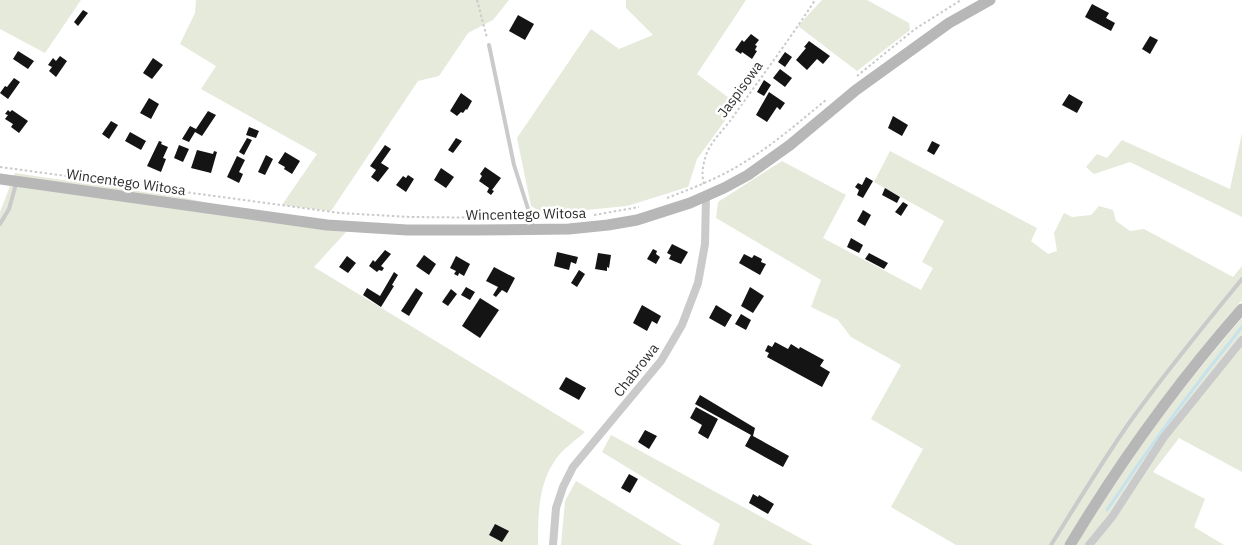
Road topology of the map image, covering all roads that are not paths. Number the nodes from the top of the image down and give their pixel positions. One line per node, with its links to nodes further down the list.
1 (990, 0): 5 (main road, Wincentego Witosa)
2 (489, 45): 7 (lane)
3 (0, 179): 4 (main road, Wincentego Witosa)
4 (17, 182): 6 (lane); 7 (main road, Wincentego Witosa)
5 (706, 196): 7 (main road, Wincentego Witosa); 11 (street, Chabrowa)
6 (0, 224)
7 (532, 224)
8 (1242, 279): 12 (lane)
9 (1242, 309): 13 (main road)
10 (1242, 340): 14 (street)
11 (553, 545)
12 (1052, 545)
13 (1070, 545)
14 (1089, 545)

